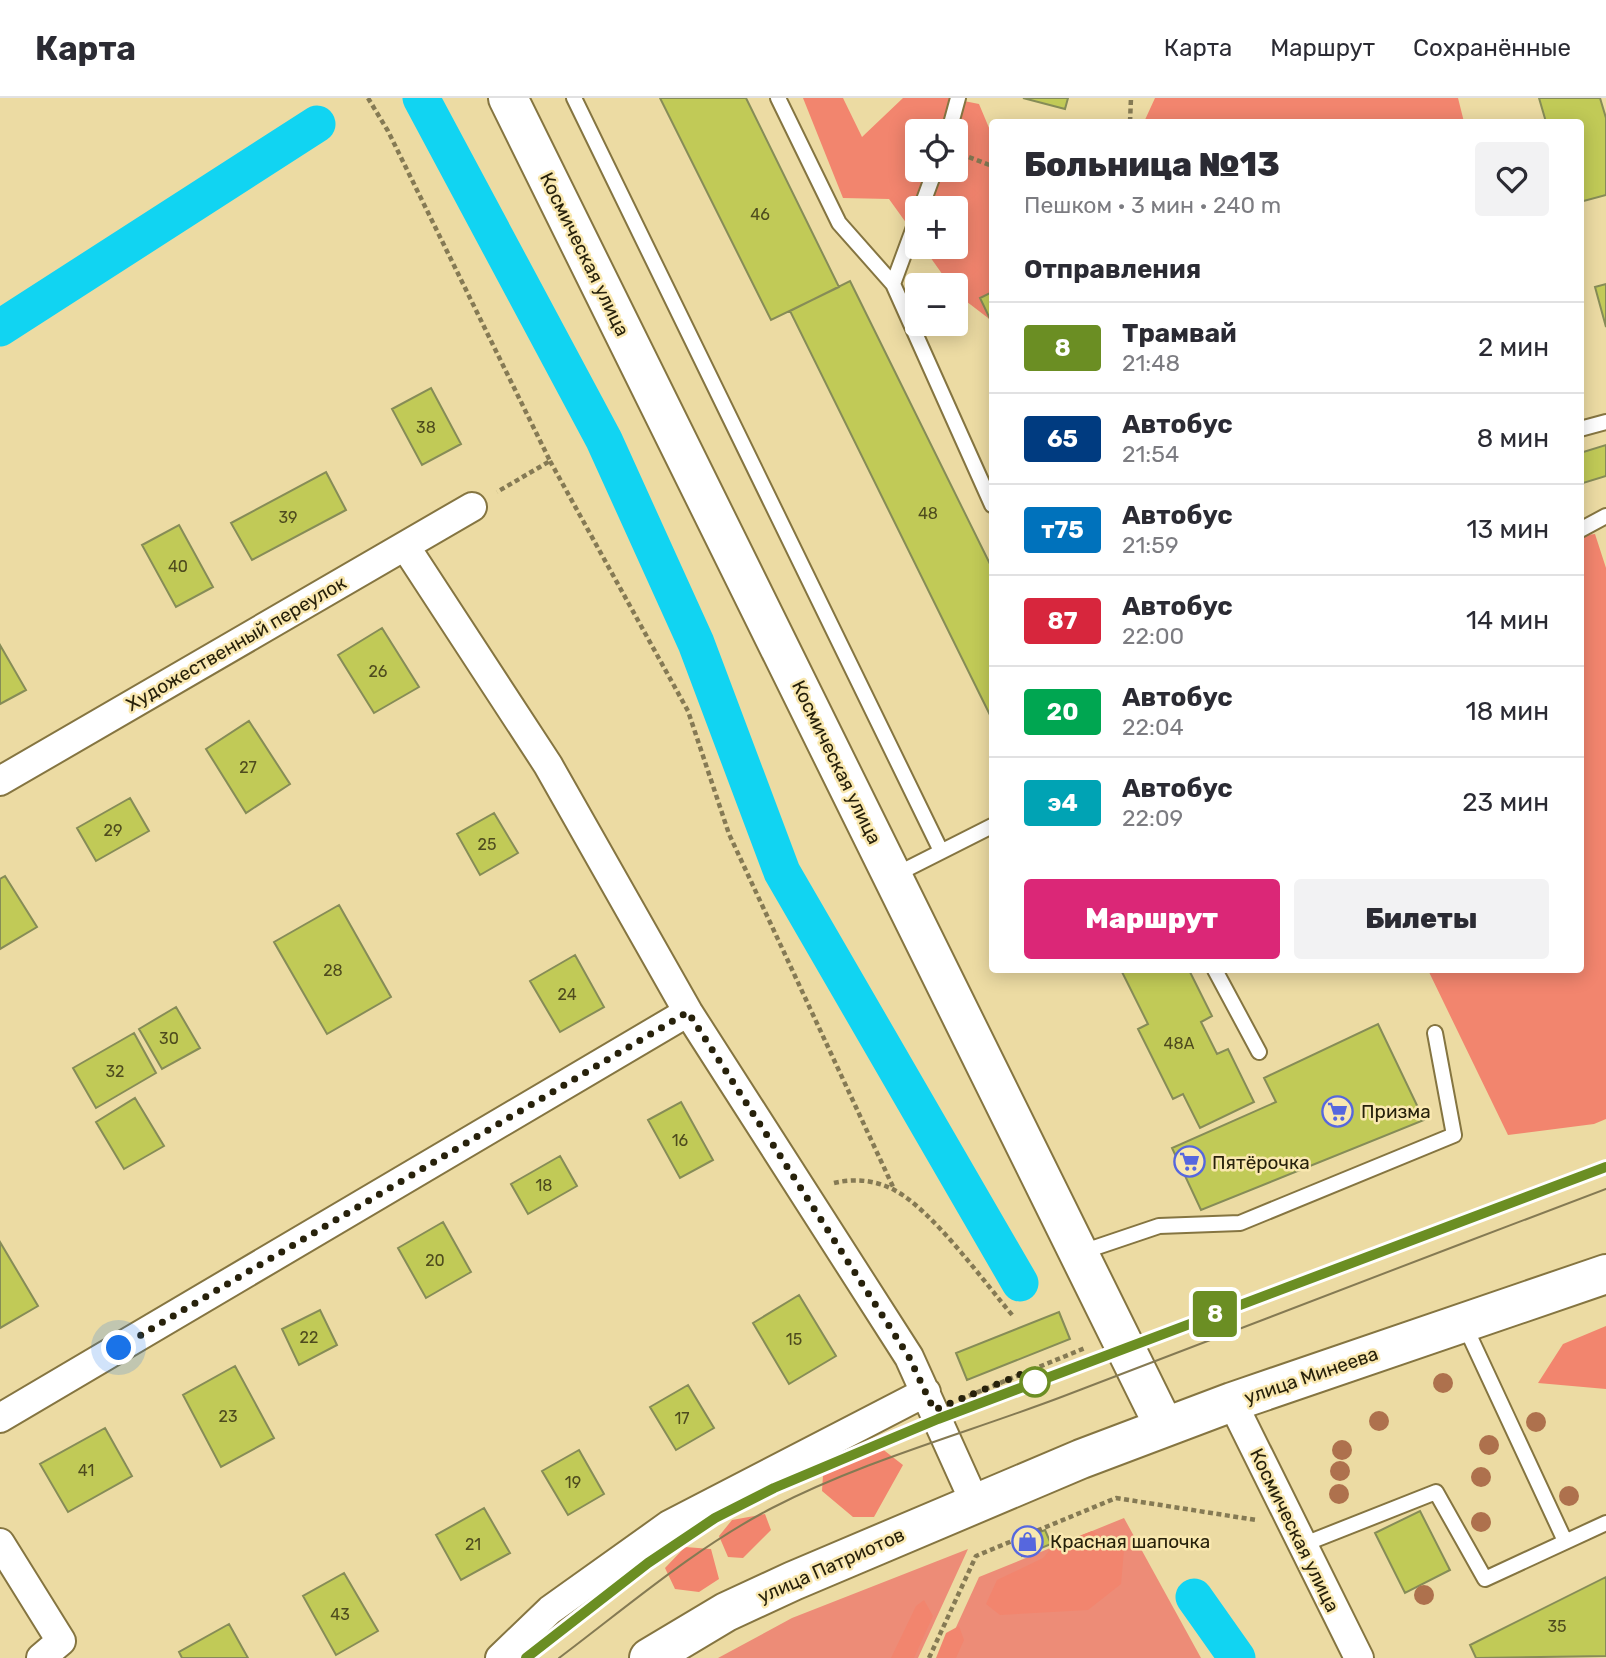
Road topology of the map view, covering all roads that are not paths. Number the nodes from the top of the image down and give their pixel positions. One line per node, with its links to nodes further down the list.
1 (508, 98): 18 (street, Космическая улица)
2 (574, 98): 17 (lane)
3 (778, 98): 7 (lane)
4 (958, 98): 5 (lane)
5 (952, 119)
6 (905, 252): 7 (lane)
7 (893, 284): 10 (lane)
8 (1606, 422): 9 (lane)
9 (1584, 428)
10 (989, 498)
11 (472, 507): 14 (street, Художественный переулок)
12 (1606, 516): 13 (lane)
13 (1584, 528)
14 (405, 547): 15 (street, Художественный переулок); 20 (street)
15 (0, 780)
16 (989, 828): 17 (lane)
17 (941, 852): 18 (lane)
18 (894, 876): 23 (street, Космическая улица)
19 (1217, 973): 22 (lane)
20 (688, 1012): 26 (street); 28 (street)
21 (1434, 1033): 23 (lane)
22 (1259, 1052)
23 (1080, 1253): 29 (street, Космическая улица)
24 (1606, 1274): 25 (street, улица Минеева)
25 (1463, 1322): 27 (street, улица Минеева); 34 (lane)
26 (930, 1401): 31 (street); 37 (street)
27 (1232, 1402): 29 (street, улица Минеева); 33 (street, Космическая улица)
28 (0, 1418)
29 (1164, 1426): 30 (street, улица Минеева)
30 (1020, 1485): 31 (street, улица Патриотов)
31 (975, 1503): 38 (street, улица Патриотов)
32 (1606, 1523): 34 (lane)
33 (1297, 1536): 34 (lane); 39 (street, Космическая улица)
34 (1565, 1541)
35 (0, 1543): 36 (street)
36 (51, 1650)
37 (500, 1658)
38 (649, 1658)
39 (1359, 1658)

